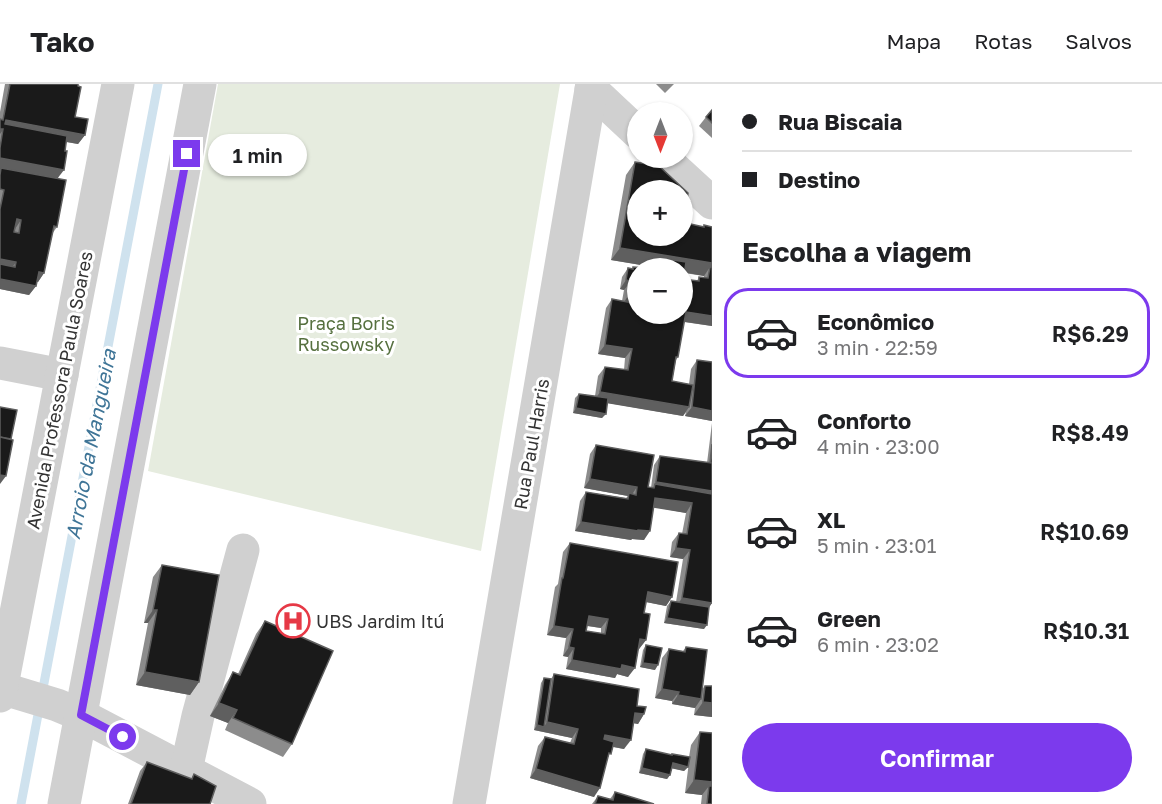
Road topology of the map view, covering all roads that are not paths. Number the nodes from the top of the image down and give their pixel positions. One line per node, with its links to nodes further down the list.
1 (118, 84): 8 (street, Avenida Professora Paula Soares)
2 (200, 84): 10 (street, Avenida Professora Paula Soares)
3 (592, 87): 4 (street); 14 (street, Rua Paul Harris)
4 (627, 122)
5 (674, 168): 6 (street)
6 (712, 203)
7 (0, 363): 8 (street)
8 (62, 375): 10 (street, Avenida Professora Paula Soares)
9 (243, 550): 11 (street)
10 (33, 700): 11 (street); 12 (street, Avenida Professora Paula Soares)
11 (186, 770): 13 (street)
12 (64, 804)
13 (250, 804)
14 (469, 804)

